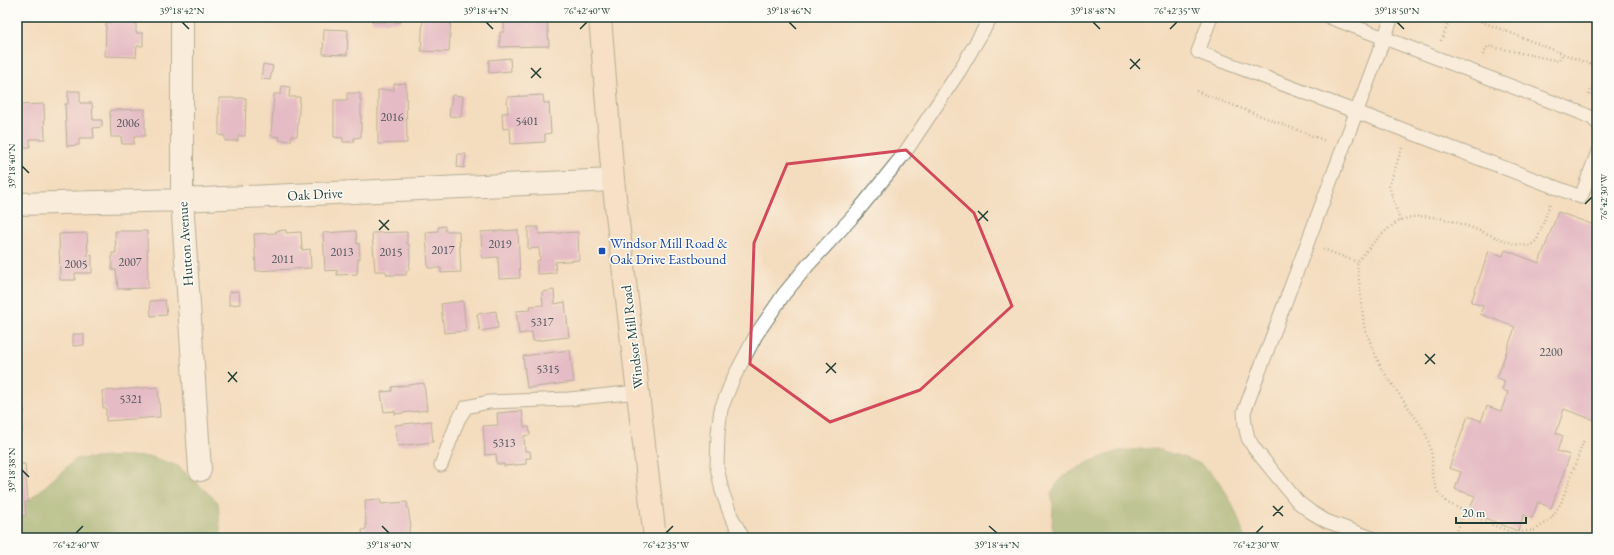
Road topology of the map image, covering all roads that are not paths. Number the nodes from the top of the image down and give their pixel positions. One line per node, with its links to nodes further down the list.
1 (182, 17): 12 (street, Hutton Avenue)
2 (600, 17): 11 (main road, Windsor Mill Road)
3 (991, 17): 18 (lane)
4 (1211, 17): 8 (lane)
5 (1329, 17): 7 (lane)
6 (1392, 17): 7 (lane)
7 (1384, 38): 8 (lane); 9 (lane)
8 (1356, 112): 10 (lane); 19 (lane)
9 (1597, 123)
10 (1597, 154)
11 (614, 180): 12 (street, Oak Drive); 14 (main road, Windsor Mill Road)
12 (182, 200): 13 (street, Oak Drive); 16 (street, Hutton Avenue)
13 (17, 204)
14 (638, 392): 15 (lane); 17 (main road, Windsor Mill Road)
15 (441, 465)
16 (200, 470)
17 (655, 538)
18 (743, 538)
19 (1372, 538)

